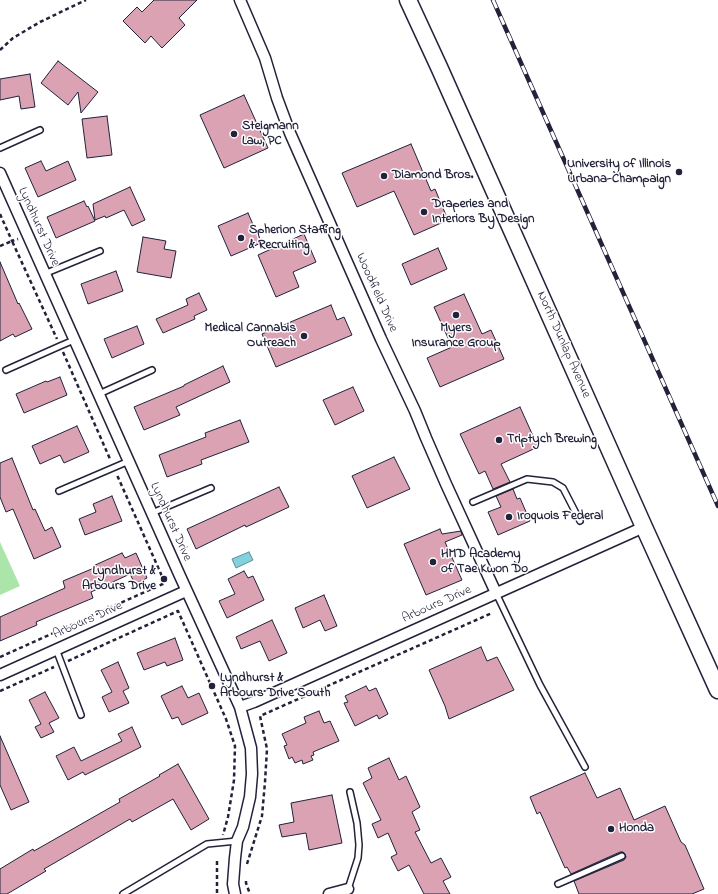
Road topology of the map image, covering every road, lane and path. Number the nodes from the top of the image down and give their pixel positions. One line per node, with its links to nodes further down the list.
1 (86, 0): 4 (path)
2 (240, 0): 24 (street, Woodfield Drive)
3 (408, 0): 22 (main road, North Dunlap Avenue)
4 (0, 50)
5 (40, 130): 6 (lane)
6 (0, 148)
7 (0, 173): 11 (street, Lyndhurst Drive)
8 (0, 214): 9 (path)
9 (12, 241)
10 (100, 251): 11 (lane)
11 (44, 274): 12 (street, Lyndhurst Drive)
12 (74, 340): 13 (lane); 15 (street, Lyndhurst Drive)
13 (6, 370)
14 (152, 370): 15 (lane)
15 (99, 394): 16 (street, Lyndhurst Drive)
16 (129, 461): 18 (lane); 20 (street, Lyndhurst Drive)
17 (212, 488): 20 (lane)
18 (59, 491)
19 (473, 502): 21 (lane)
20 (152, 513): 23 (street, Lyndhurst Drive)
21 (580, 521)
22 (644, 527): 24 (street, Arbours Drive); 29 (main road, North Dunlap Avenue)
23 (186, 590): 26 (street, Arbours Drive); 31 (street, Lyndhurst Drive)
24 (496, 593): 31 (street, Arbours Drive); 33 (lane)
25 (492, 613): 39 (path)
26 (56, 650): 27 (lane); 28 (street, Arbours Drive)
27 (61, 663): 30 (path); 32 (lane); 35 (path)
28 (0, 675)
29 (718, 690)
30 (0, 692)
31 (240, 707): 36 (street, Lyndhurst Drive)
32 (81, 715)
33 (586, 767)
34 (350, 792): 42 (lane)
35 (223, 835)
36 (237, 841): 43 (lane); 45 (street, Lyndhurst Drive)
37 (622, 856): 41 (lane)
38 (217, 861): 44 (path)
39 (247, 869)
40 (246, 876): 46 (path)
41 (558, 884)
42 (348, 889): 47 (street)
43 (123, 894)
44 (217, 894)
45 (234, 894)
46 (250, 894)
47 (329, 894)

